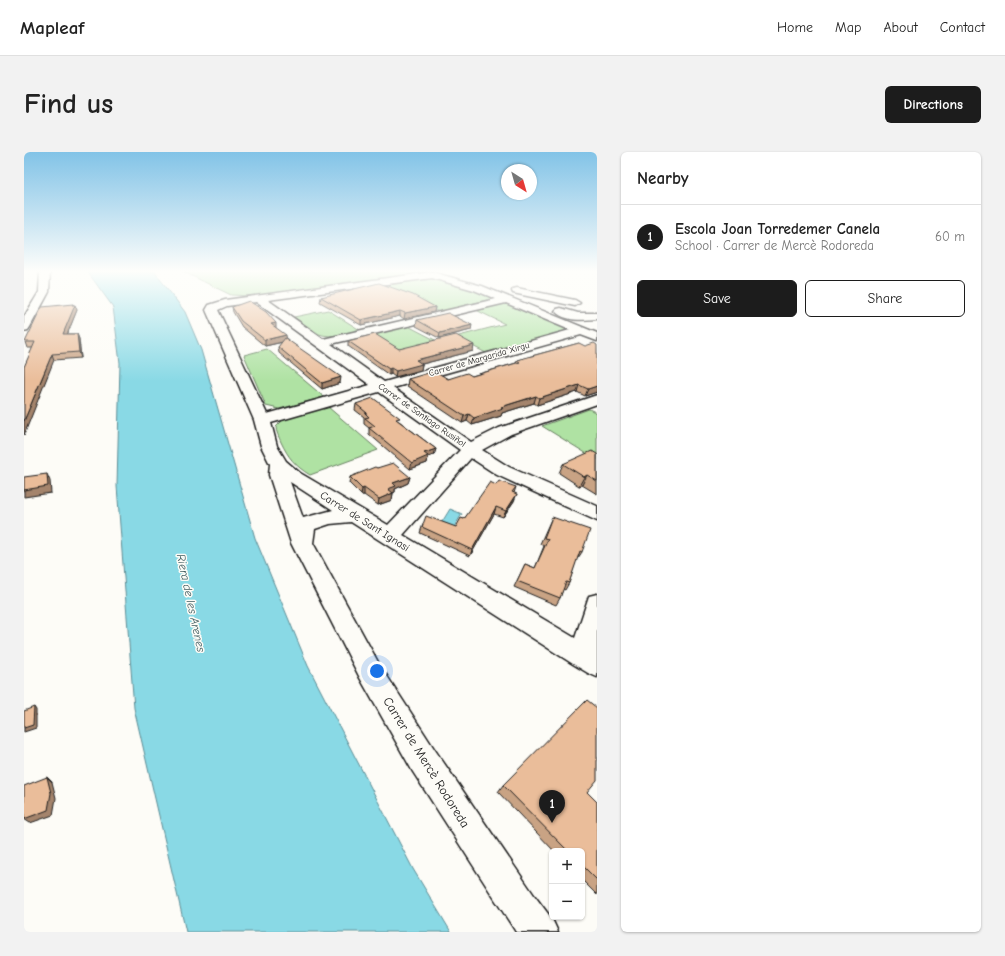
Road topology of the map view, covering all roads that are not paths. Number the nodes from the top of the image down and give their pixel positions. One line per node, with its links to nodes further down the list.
1 (35, 307): 10 (street)
2 (213, 307): 16 (street, Carrer de Sant Ignasi)
3 (270, 307): 13 (street, Carrer de Santiago Rusiñol)
4 (452, 307): 13 (street)
5 (537, 307): 11 (street)
6 (558, 307): 8 (street)
7 (586, 307): 8 (street)
8 (577, 317): 9 (street)
9 (597, 324)
10 (24, 327)
11 (581, 331): 12 (street); 14 (street, Carrer de Margarida Xirgu)
12 (597, 337)
13 (321, 343): 14 (street, Carrer de Santiago Rusiñol)
14 (382, 387): 16 (street, Carrer de Margarida Xirgu); 17 (street, Carrer de Santiago Rusiñol)
15 (597, 399): 17 (street)
16 (262, 420): 18 (street, Carrer de Sant Ignasi)
17 (470, 449): 19 (street, Carrer de Santiago Rusiñol); 21 (street)
18 (279, 464): 20 (street, Carrer de Sant Ignasi); 22 (street, Carrer de Mercè Rodoreda)
19 (597, 514)
20 (355, 515): 21 (street, Carrer de Sant Ignasi); 22 (street)
21 (390, 537): 24 (street, Carrer de Sant Ignasi)
22 (302, 543): 25 (street, Carrer de Mercè Rodoreda)
23 (597, 603): 24 (street)
24 (590, 661)
25 (539, 932)

